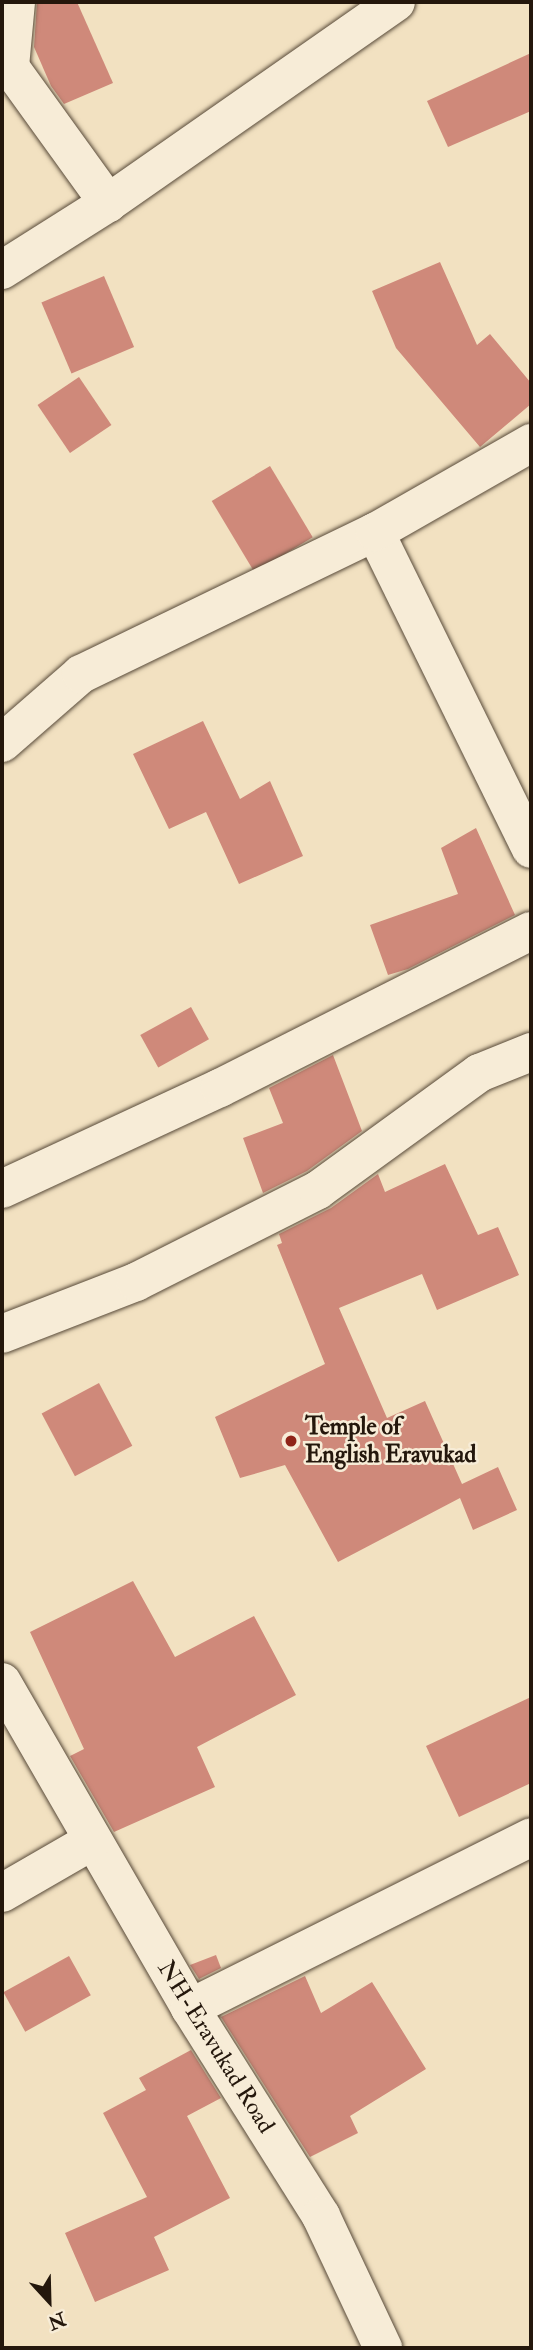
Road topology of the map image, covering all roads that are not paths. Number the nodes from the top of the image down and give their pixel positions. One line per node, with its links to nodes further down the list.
1 (16, 2): 3 (street)
2 (396, 2): 3 (street)
3 (108, 203): 4 (street)
4 (2, 270)
5 (531, 443): 6 (street)
6 (375, 532): 7 (street); 8 (street)
7 (2, 743)
8 (531, 849)
9 (531, 931): 11 (street)
10 (531, 1052): 12 (street)
11 (2, 1189)
12 (2, 1334)
13 (2, 1682): 15 (street, NH-Eravukad Road)
14 (531, 1837): 17 (street)
15 (92, 1841): 16 (street); 17 (street, NH-Eravukad Road)
16 (2, 1893)
17 (190, 2008): 18 (street, NH-Eravukad Road)
18 (383, 2348)

